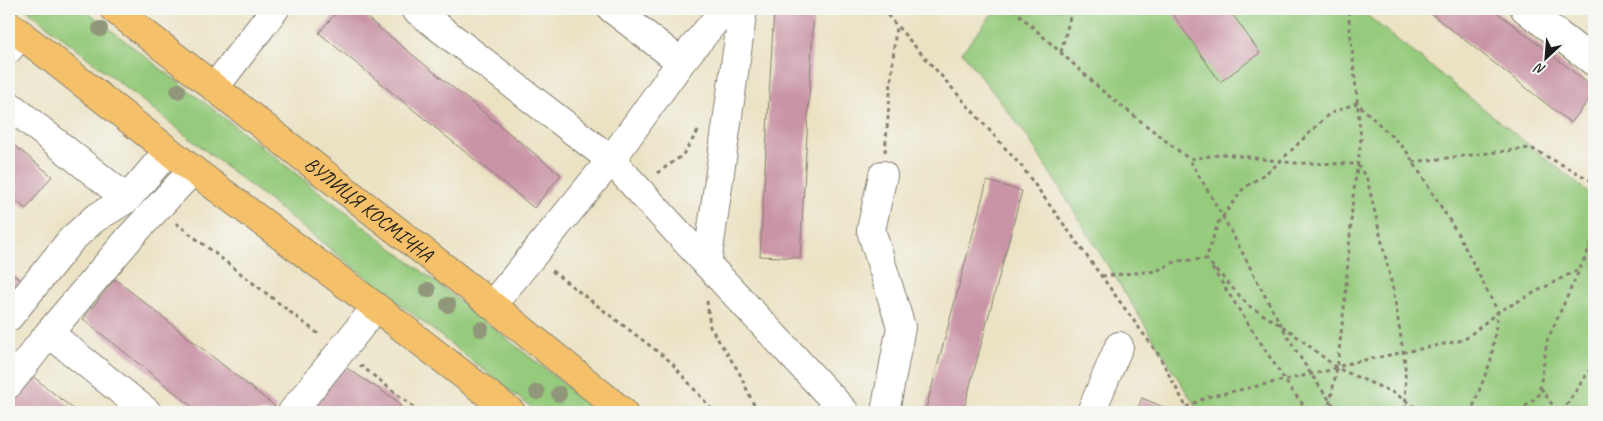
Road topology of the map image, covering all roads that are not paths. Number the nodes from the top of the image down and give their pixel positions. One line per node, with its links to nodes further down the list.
1 (114, 9): 11 (main road, ВУЛИЦЯ КОСМІЧНА)
2 (275, 9): 11 (lane)
3 (415, 9): 14 (lane)
4 (612, 9): 9 (lane)
5 (724, 9): 9 (lane)
6 (743, 9): 18 (lane)
7 (1525, 9): 10 (lane)
8 (13, 36): 13 (main road)
9 (681, 62): 14 (lane)
10 (1594, 62)
11 (215, 87): 19 (main road, ВУЛИЦЯ КОСМІЧНА)
12 (9, 105): 17 (lane)
13 (168, 151): 15 (main road); 17 (lane)
14 (611, 160): 18 (lane); 19 (lane)
15 (193, 170): 20 (main road); 22 (lane)
16 (883, 175): 30 (lane)
17 (127, 199): 21 (lane)
18 (707, 264): 29 (lane)
19 (492, 305): 28 (main road, ВУЛИЦЯ КОСМІЧНА)
20 (376, 307): 25 (main road); 27 (lane)
21 (9, 317)
22 (50, 333): 24 (lane); 26 (lane)
23 (1120, 346): 31 (lane)
24 (9, 384)
25 (508, 411)
26 (148, 412)
27 (292, 412)
28 (622, 412)
29 (846, 412)
30 (885, 412)
31 (1092, 412)

